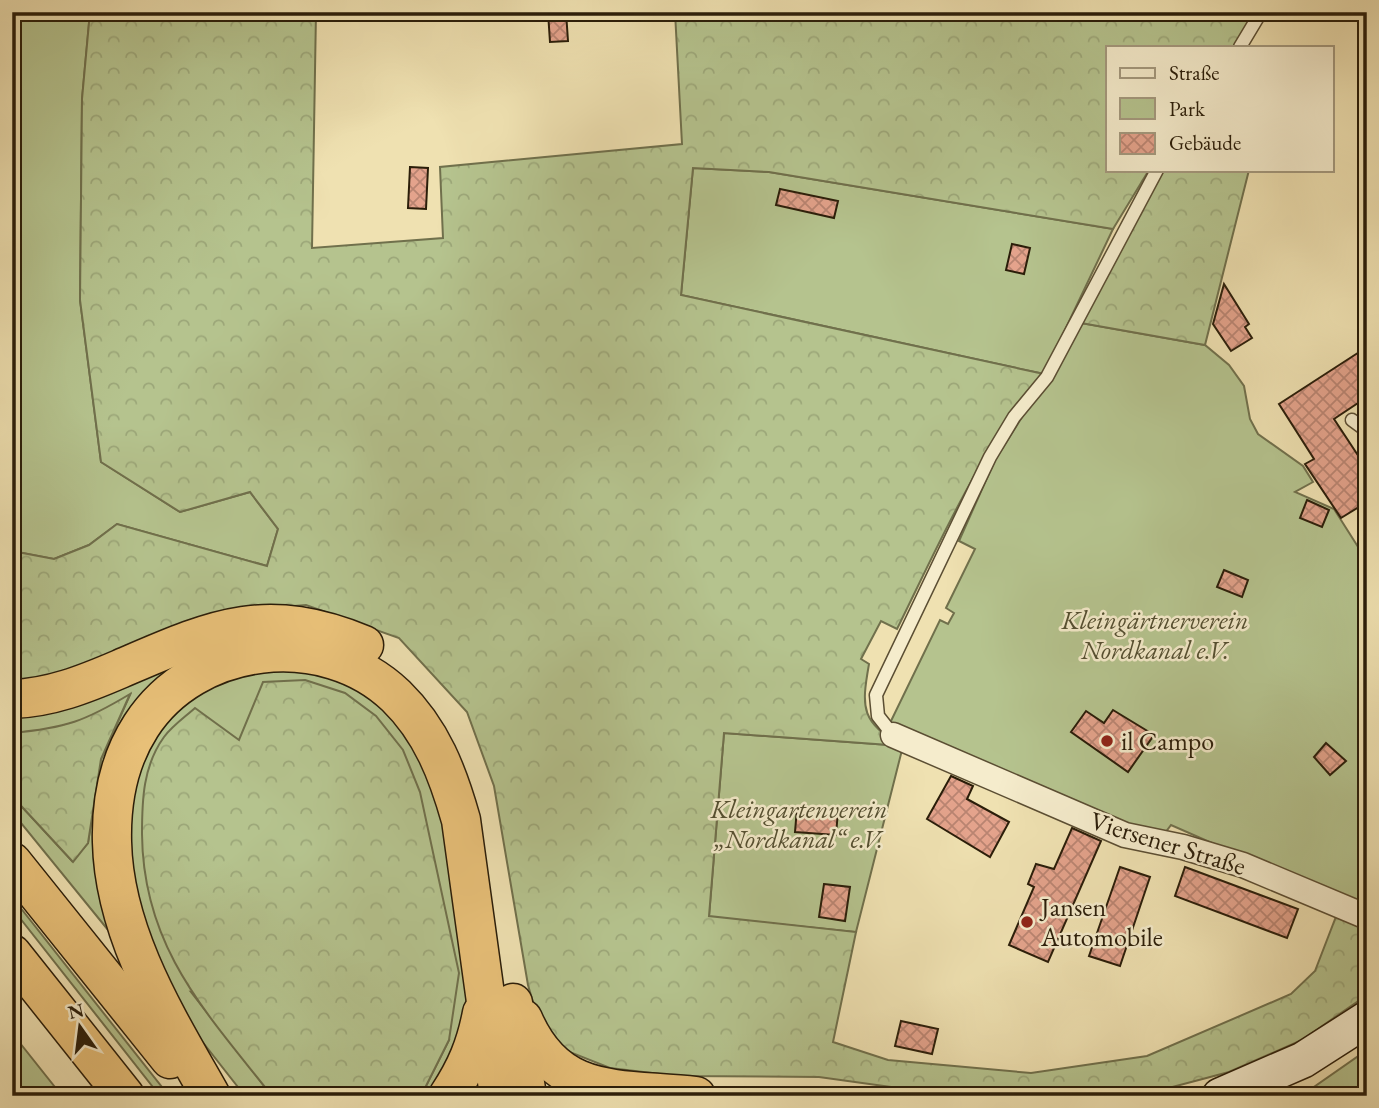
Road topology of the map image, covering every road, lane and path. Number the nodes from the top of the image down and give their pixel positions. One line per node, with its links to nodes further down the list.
1 (1261, 12): 2 (lane)
2 (1241, 46)
3 (1156, 172): 7 (lane)
4 (1352, 420): 5 (lane)
5 (1367, 431)
6 (12, 699): 11 (highway)
7 (893, 735): 9 (street, Viersener Straße)
8 (12, 862): 14 (highway)
9 (1367, 917)
10 (12, 954): 13 (highway)
11 (498, 992): 15 (highway); 16 (highway); 17 (highway); 18 (highway); 19 (highway)
12 (1367, 1019): 20 (main road)
13 (125, 1096)
14 (199, 1096)
15 (211, 1096)
16 (448, 1096)
17 (499, 1096)
18 (527, 1096)
19 (696, 1096)
20 (1220, 1096)

